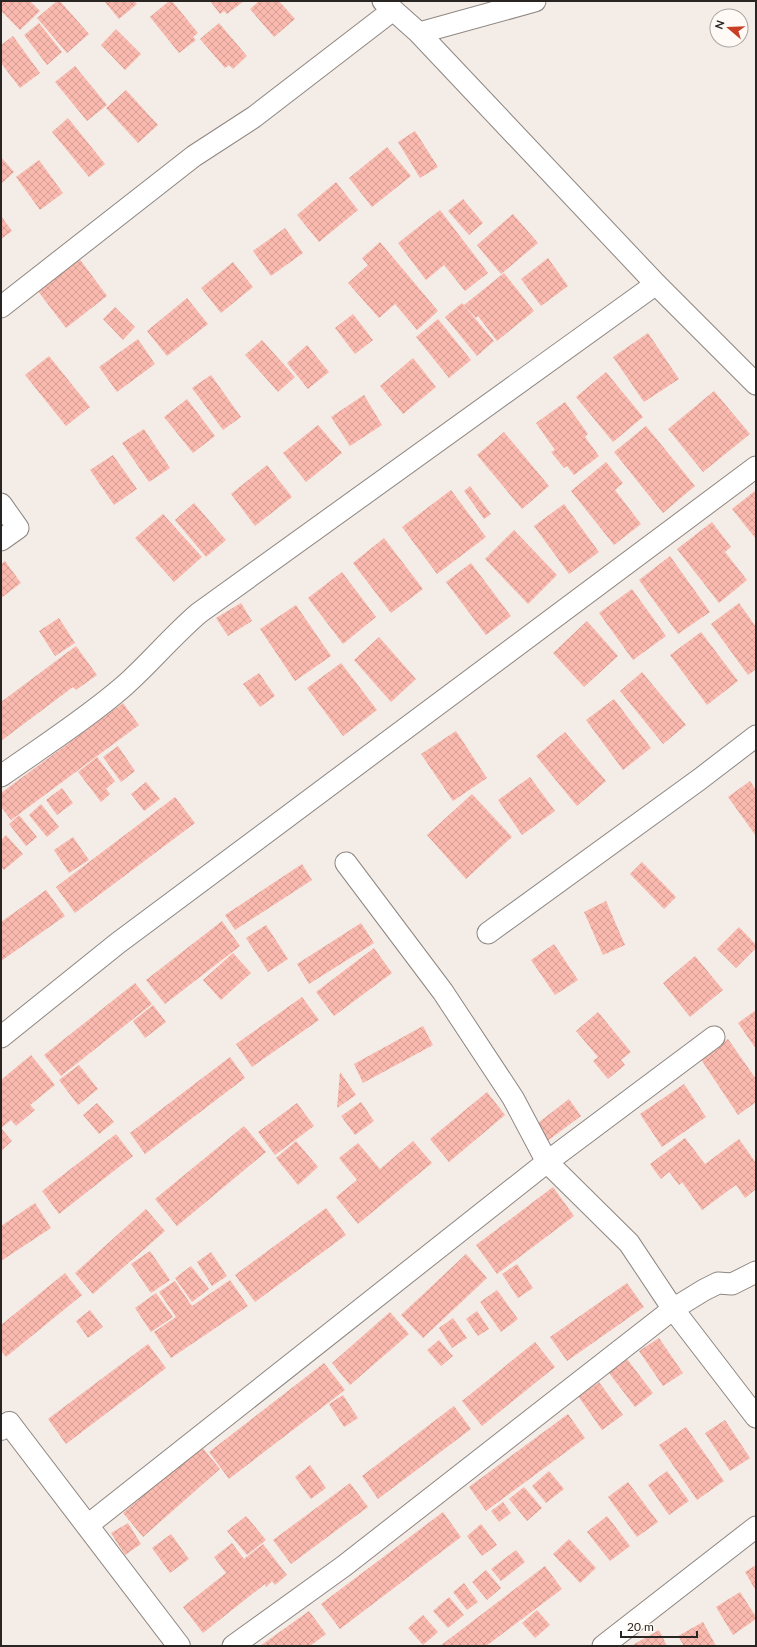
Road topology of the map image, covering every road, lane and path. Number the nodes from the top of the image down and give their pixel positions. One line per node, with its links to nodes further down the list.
1 (535, 1): 3 (street)
2 (388, 6): 3 (street); 5 (street)
3 (419, 33): 4 (street)
4 (656, 284): 6 (street); 11 (street)
5 (1, 307)
6 (756, 384)
7 (756, 467): 14 (street)
8 (1, 504): 9 (street)
9 (1, 540)
10 (756, 736): 13 (street)
11 (1, 776)
12 (346, 863): 16 (street)
13 (488, 933)
14 (1, 1036)
15 (714, 1037): 16 (street)
16 (547, 1162): 18 (street); 21 (street)
17 (756, 1272): 18 (street)
18 (673, 1309): 19 (street); 24 (street)
19 (756, 1417)
20 (4, 1422): 21 (street)
21 (88, 1525): 23 (street)
22 (756, 1527): 25 (street)
23 (179, 1646)
24 (233, 1646)
25 (603, 1646)

